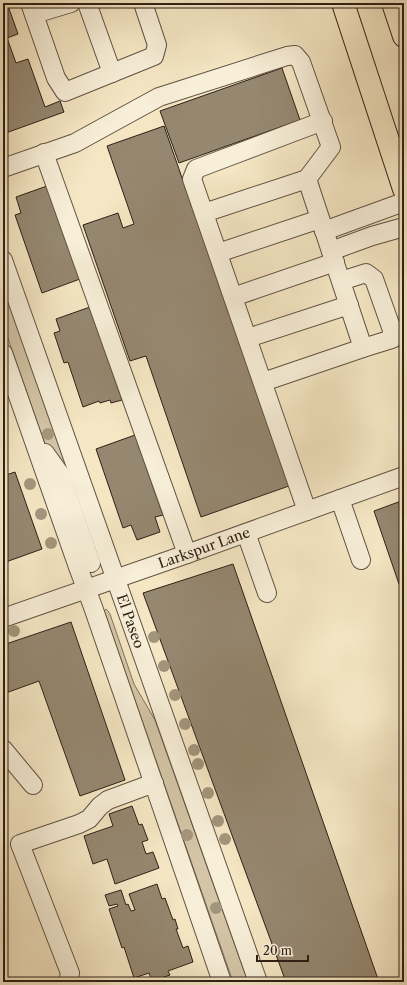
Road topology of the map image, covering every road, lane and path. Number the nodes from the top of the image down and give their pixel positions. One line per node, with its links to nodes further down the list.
1 (71, 3): 6 (street)
2 (87, 3): 8 (street)
3 (143, 3): 8 (street)
4 (343, 3): 13 (main road)
5 (393, 3): 7 (main road)
6 (32, 9): 8 (street)
7 (404, 36)
8 (112, 73)
9 (323, 121): 10 (street); 12 (street); 15 (street)
10 (44, 153): 11 (street); 34 (street)
11 (3, 168)
12 (307, 180): 15 (street); 16 (street)
13 (404, 189)
14 (404, 202): 16 (street)
15 (204, 213): 18 (street)
16 (322, 225): 18 (street); 19 (street)
17 (404, 227): 19 (street)
18 (218, 253): 23 (street)
19 (333, 257): 22 (street); 23 (street)
20 (3, 260): 21 (street, El Paseo)
21 (7, 281): 37 (street, El Paseo)
22 (341, 281): 24 (street); 26 (street)
23 (233, 297): 25 (street)
24 (349, 305): 25 (street); 26 (street)
25 (248, 338): 28 (street)
26 (363, 348): 28 (street)
27 (3, 353): 29 (street)
28 (263, 382): 32 (street)
29 (31, 432): 36 (street); 38 (street)
30 (404, 476): 31 (street, Larkspur Lane)
31 (340, 499): 32 (street, Larkspur Lane); 35 (street)
32 (307, 511): 33 (street, Larkspur Lane)
33 (246, 533): 34 (street, Larkspur Lane); 39 (street)
34 (187, 554): 37 (street, Larkspur Lane)
35 (360, 560)
36 (91, 563)
37 (115, 579): 38 (street, Larkspur Lane); 46 (street, El Paseo)
38 (87, 590): 40 (street, Larkspur Lane); 42 (street)
39 (267, 593)
40 (3, 618)
41 (3, 749): 43 (street)
42 (154, 783): 44 (street); 45 (street)
43 (33, 785)
44 (68, 982)
45 (222, 982)
46 (258, 982)

